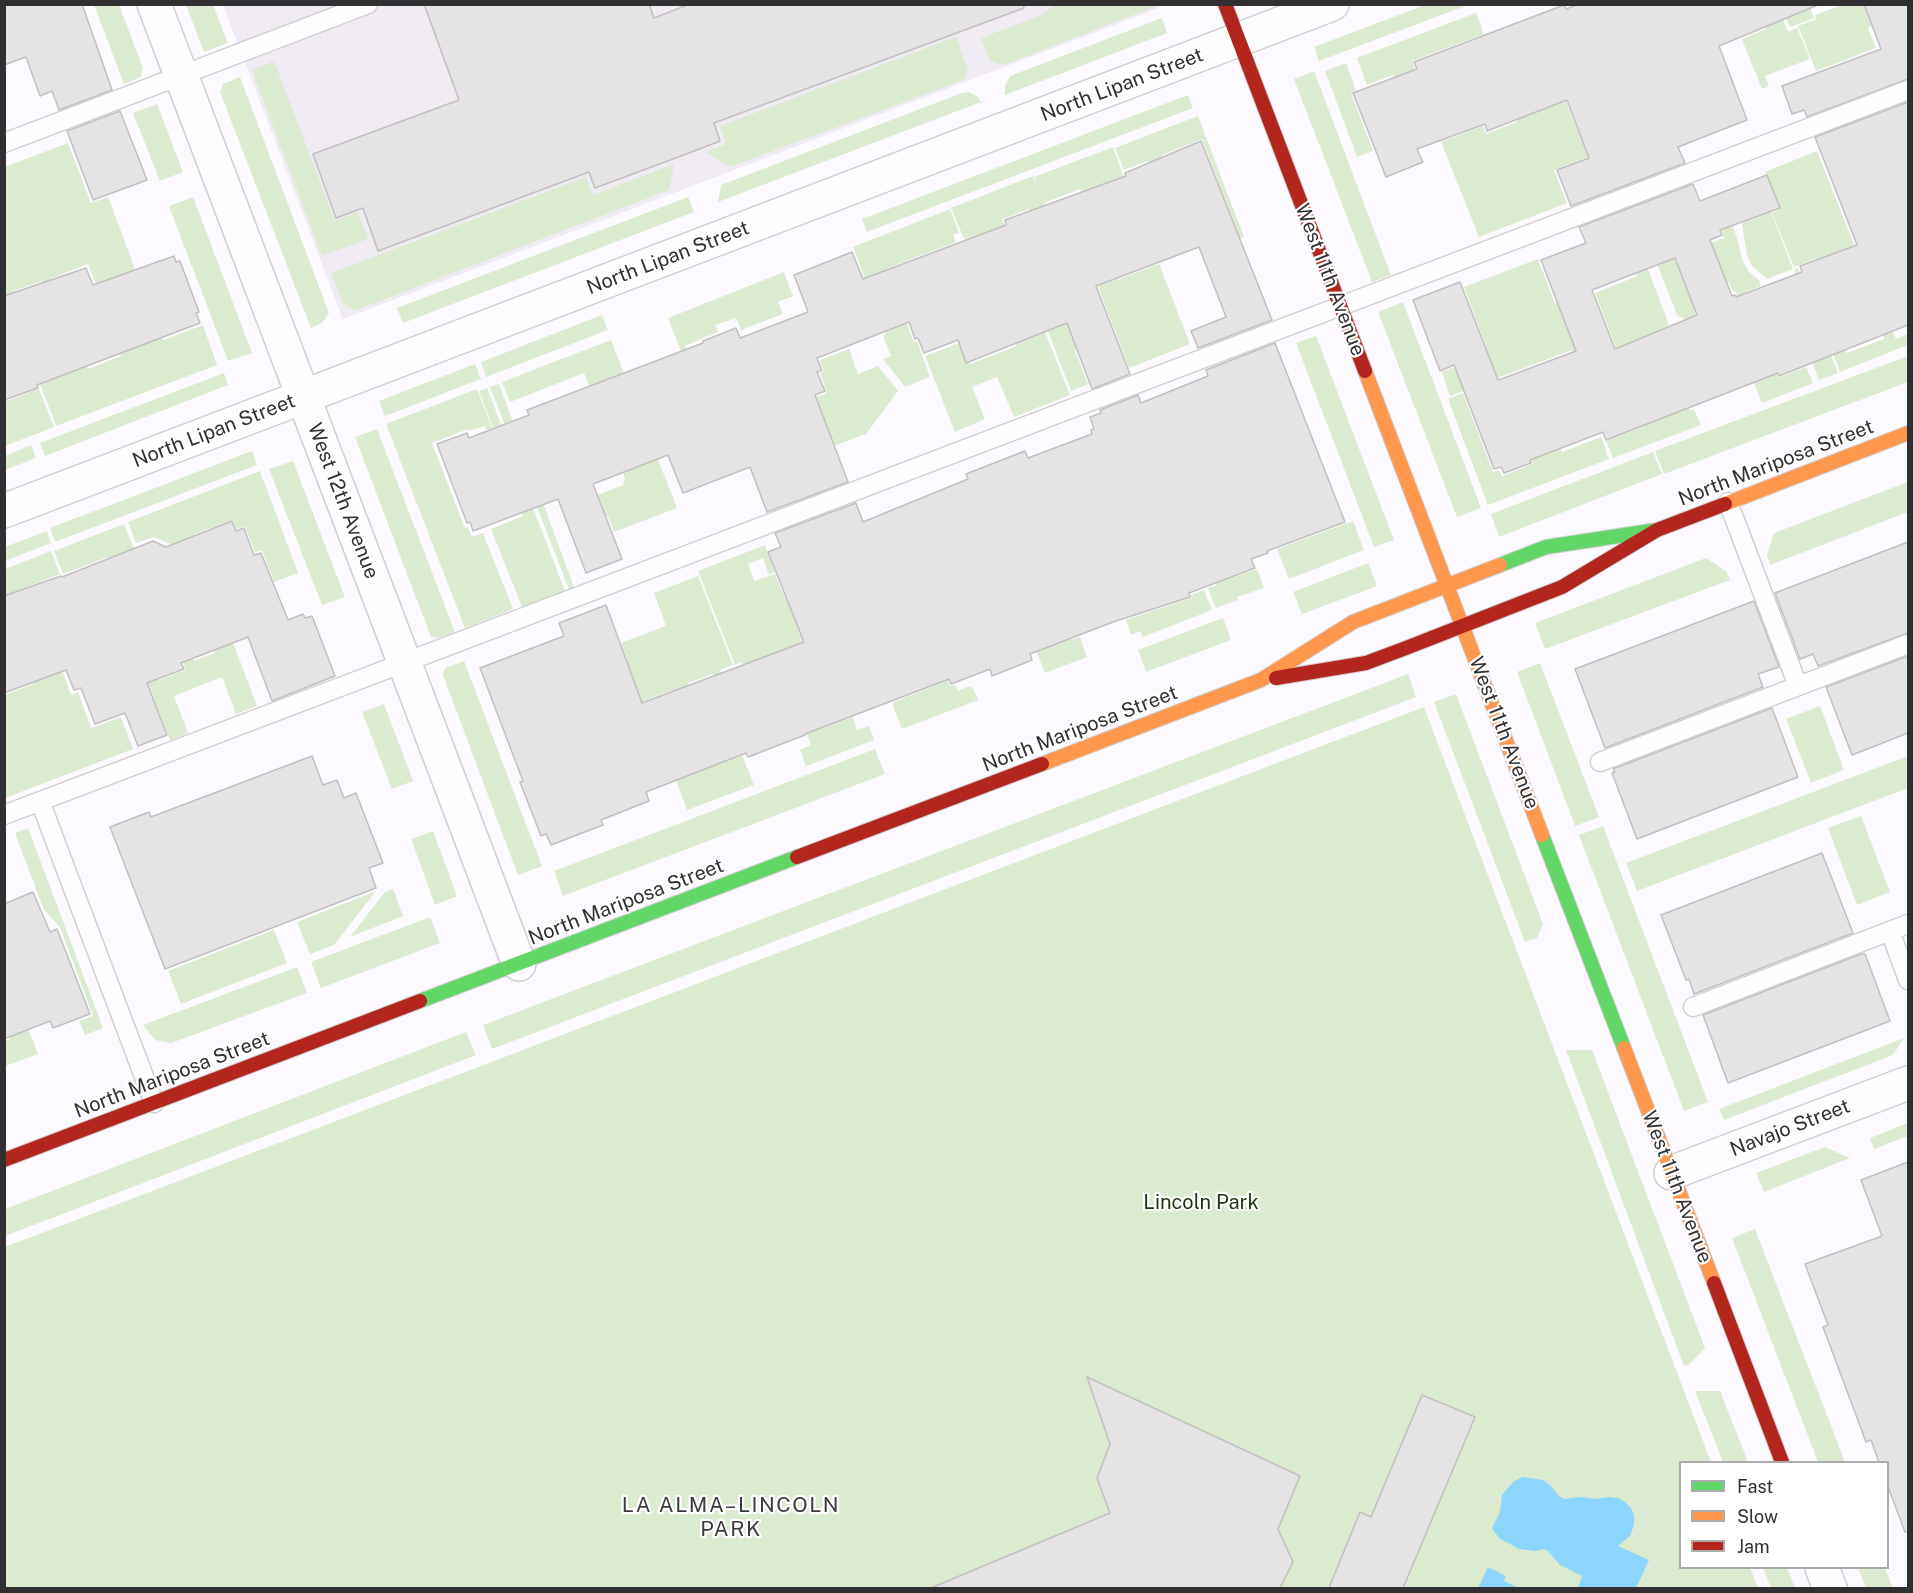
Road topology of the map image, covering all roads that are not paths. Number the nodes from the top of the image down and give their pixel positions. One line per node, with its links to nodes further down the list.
1 (154, 4): 6 (street, West 12th Avenue)
2 (368, 4): 6 (lane)
3 (1225, 4): 5 (street, West 11th Avenue)
4 (1332, 4): 5 (street, North Lipan Street)
5 (1239, 40): 9 (street, West 11th Avenue); 10 (street, North Lipan Street)
6 (181, 75): 8 (lane); 10 (street, West 12th Avenue)
7 (1908, 90): 9 (lane)
8 (4, 143)
9 (1341, 306): 15 (street, West 11th Avenue); 18 (lane)
10 (303, 397): 13 (street, North Lipan Street); 18 (street, West 12th Avenue)
11 (1908, 433): 12 (street, North Mariposa Street)
12 (1728, 502): 14 (street, North Mariposa Street); 20 (lane)
13 (4, 511)
14 (1657, 530): 15 (street, North Mariposa Street); 16 (street, North Mariposa Street)
15 (1447, 586): 16 (street, West 11th Avenue); 19 (street, North Mariposa Street)
16 (1463, 626): 19 (street, North Mariposa Street); 32 (street, West 11th Avenue)
17 (1908, 644): 20 (lane)
18 (404, 663): 22 (lane); 26 (street, West 12th Avenue)
19 (1261, 680): 26 (street, North Mariposa Street)
20 (1798, 686): 21 (lane)
21 (1600, 762)
22 (40, 801): 23 (lane); 30 (lane)
23 (4, 815)
24 (1908, 924): 25 (lane)
25 (1890, 931): 27 (lane); 28 (lane)
26 (519, 964): 30 (street, North Mariposa Street)
27 (1908, 980)
28 (1693, 1007)
29 (1908, 1083): 32 (street, Navajo Street)
30 (154, 1103): 31 (street, North Mariposa Street)
31 (4, 1160)
32 (1671, 1173): 33 (street, West 11th Avenue)
33 (1782, 1461)
34 (1822, 1569): 35 (street)
35 (1830, 1588)

